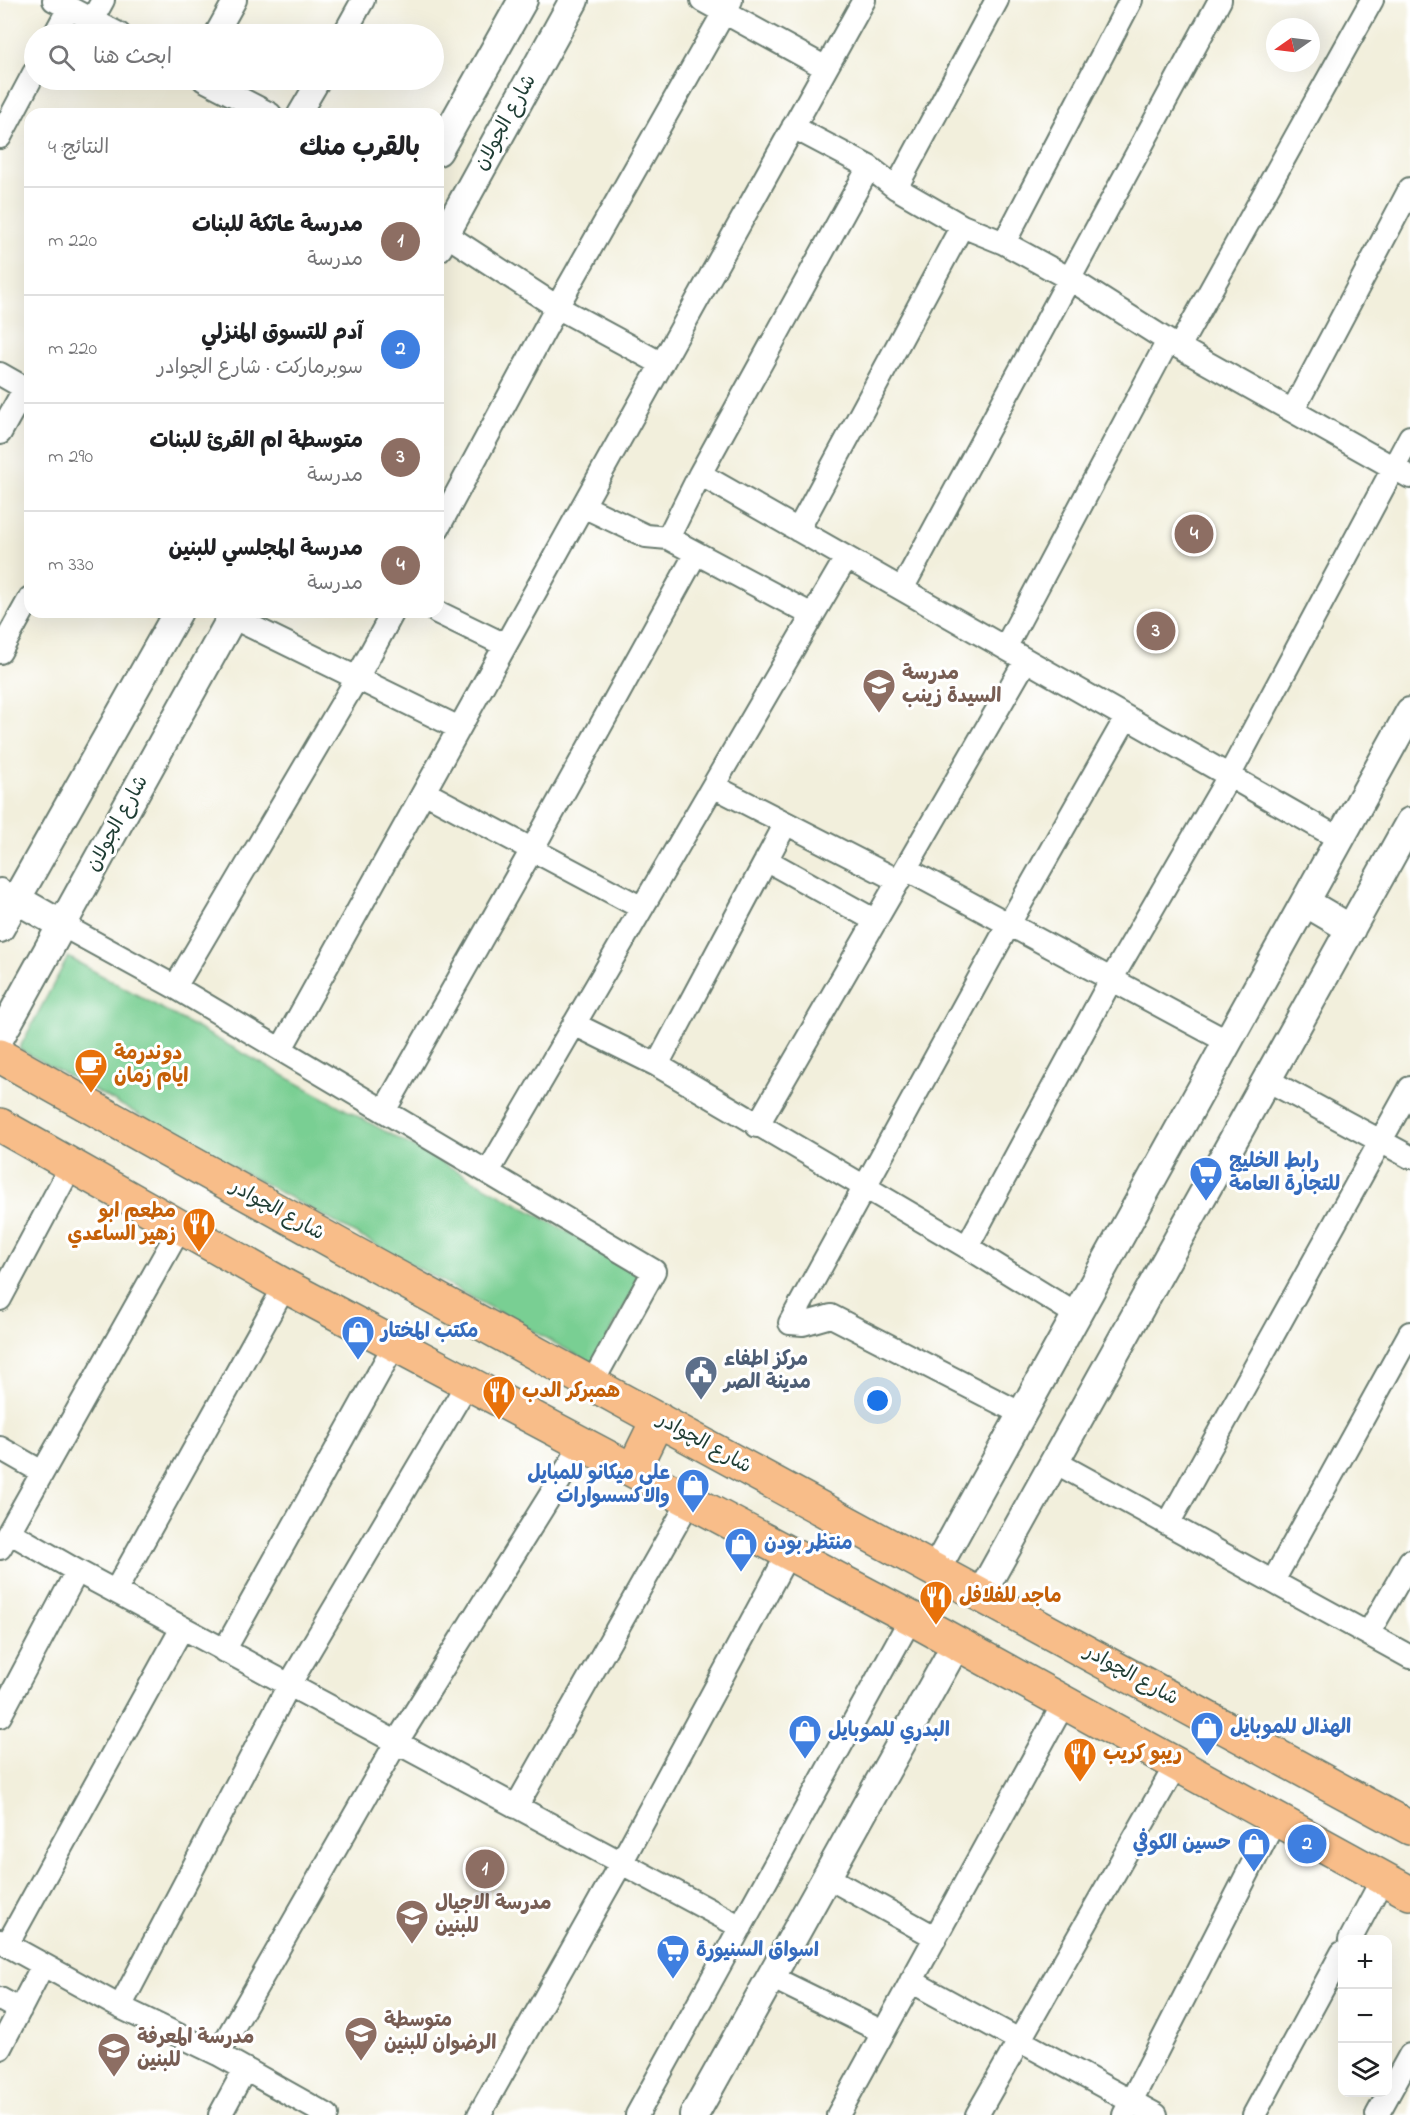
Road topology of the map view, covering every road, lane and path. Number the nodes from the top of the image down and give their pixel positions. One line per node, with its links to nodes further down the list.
1 (103, 0): 14 (street)
2 (235, 0): 17 (street)
3 (363, 0): 18 (street)
4 (523, 0): 27 (street)
5 (574, 0): 32 (street, شارع الجولان)
6 (702, 0): 13 (street)
7 (864, 0): 19 (street)
8 (997, 0): 29 (street)
9 (1131, 0): 34 (street)
10 (1220, 0): 35 (street)
11 (1372, 0): 37 (street)
12 (62, 4): 14 (street); 15 (street)
13 (728, 7): 19 (street); 36 (street)
14 (92, 20): 16 (street)
15 (57, 24)
16 (100, 24)
17 (222, 24)
18 (350, 24)
19 (826, 68): 25 (street)
20 (25, 90): 26 (street)
21 (223, 90): 23 (street)
22 (313, 90): 24 (street)
23 (258, 108)
24 (303, 108)
25 (794, 127): 28 (street); 38 (street)
26 (0, 136)
27 (444, 140)
28 (869, 167): 29 (street); 46 (street)
29 (896, 188): 31 (street)
30 (1410, 189): 42 (street)
31 (962, 226): 34 (street); 49 (street)
32 (444, 235)
33 (444, 242): 36 (street)
34 (1004, 243): 35 (street)
35 (1070, 279): 37 (street); 53 (street)
36 (557, 307): 38 (street); 48 (street)
37 (1174, 344): 42 (street); 62 (street)
38 (662, 364): 47 (street)
39 (0, 374): 40 (street)
40 (24, 387)
41 (24, 394): 43 (street)
42 (1293, 410): 45 (street)
43 (0, 433)
44 (1410, 437): 45 (street)
45 (1401, 473): 69 (street)
46 (700, 474): 49 (street); 50 (street)
47 (583, 506): 50 (street); 61 (street)
48 (444, 517)
49 (798, 530): 52 (street)
50 (668, 538): 51 (street)
51 (695, 555): 56 (street); 75 (street)
52 (846, 558): 53 (street); 56 (street)
53 (902, 590): 62 (street)
54 (24, 609): 63 (street)
55 (444, 615): 61 (street)
56 (812, 615): 70 (street)
57 (174, 618): 78 (street)
58 (232, 618): 83 (street, شارع الجولان)
59 (240, 618): 65 (street)
60 (390, 618): 65 (street)
61 (505, 645): 68 (street)
62 (1005, 648): 64 (street)
63 (0, 652)
64 (1026, 660): 67 (street); 77 (street)
65 (356, 680): 68 (street); 87 (street)
66 (1410, 712): 74 (street)
67 (1126, 718): 69 (street); 82 (street)
68 (459, 728): 71 (street)
69 (1229, 776): 74 (street); 86 (street)
70 (713, 786): 72 (street); 80 (street)
71 (424, 792): 75 (street); 91 (street)
72 (785, 825): 76 (street); 77 (street)
73 (1407, 835): 85 (street)
74 (1340, 840): 79 (street)
75 (533, 848): 80 (street); 96 (street)
76 (766, 860): 81 (street); 93 (street)
77 (902, 875): 81 (street); 82 (street)
78 (8, 895): 83 (street); 84 (street)
79 (1305, 902): 85 (street); 90 (street)
80 (642, 908): 88 (street)
81 (876, 921): 98 (street)
82 (1009, 924): 86 (street); 103 (street)
83 (62, 925): 87 (street); 89 (street, شارع الجولان)
84 (0, 928)
85 (1351, 929): 94 (street)
86 (1112, 978): 90 (street); 105 (street)
87 (175, 987): 91 (street)
88 (574, 1024): 93 (street); 102 (street)
89 (0, 1037)
90 (1228, 1042): 108 (street)
91 (281, 1049): 96 (street)
92 (0, 1056): 111 (main road, شارع الچوادر)
93 (657, 1065): 98 (street)
94 (1267, 1080): 99 (street); 117 (street)
95 (1410, 1088): 99 (street)
96 (384, 1110): 102 (street)
97 (0, 1125): 101 (main road)
98 (757, 1126): 103 (street)
99 (1381, 1141): 100 (street); 121 (street)
100 (1410, 1157)
101 (71, 1166): 104 (main road); 107 (street)
102 (488, 1172): 111 (street)
103 (863, 1188): 105 (street); 113 (street)
104 (180, 1228): 106 (main road); 119 (street)
105 (967, 1247): 108 (street)
106 (285, 1286): 110 (main road); 128 (street)
107 (0, 1299)
108 (1077, 1315): 113 (street)
109 (1410, 1334): 127 (street)
110 (395, 1344): 112 (main road); 134 (street)
111 (592, 1383): 114 (main road, شارع الچوادر)
112 (466, 1384): 115 (main road); 136 (street)
113 (1022, 1414): 126 (street)
114 (658, 1419): 118 (main road); 126 (main road, شارع الچوادر)
115 (583, 1443): 118 (main road); 139 (street)
116 (0, 1448): 119 (street)
117 (1055, 1462): 121 (street); 129 (street)
118 (633, 1470): 120 (main road)
119 (42, 1472): 122 (street)
120 (690, 1500): 123 (main road); 141 (street)
121 (1168, 1524): 127 (street)
122 (5, 1540): 125 (street)
123 (789, 1552): 130 (main road); 144 (street)
124 (1410, 1561): 132 (street)
125 (76, 1571): 128 (street); 138 (street)
126 (936, 1571): 129 (main road, شارع الچوادر)
127 (1273, 1581): 132 (street)
128 (116, 1590): 131 (street)
129 (981, 1594): 143 (main road, شارع الچوادر)
130 (911, 1618): 133 (main road); 147 (street)
131 (182, 1628): 134 (street); 150 (street)
132 (1368, 1634): 135 (street)
133 (957, 1643): 137 (main road); 145 (street)
134 (224, 1650): 136 (street)
135 (1410, 1657)
136 (289, 1685): 139 (street); 156 (street)
137 (1064, 1703): 140 (main road); 149 (street)
138 (0, 1716)
139 (396, 1743): 141 (street); 161 (street)
140 (1176, 1765): 142 (main road); 159 (street)
141 (516, 1807): 144 (street)
142 (1276, 1818): 146 (main road); 164 (street)
143 (1410, 1828)
144 (621, 1863): 147 (street); 167 (street)
145 (827, 1877): 149 (street); 153 (street)
146 (1397, 1885): 148 (street)
147 (741, 1927): 168 (street)
148 (1354, 1935)
149 (935, 1937): 154 (street)
150 (4, 1943): 152 (street)
151 (1338, 1960): 173 (street)
152 (43, 1965): 156 (street); 157 (street)
153 (771, 1977): 158 (street); 169 (street)
154 (911, 1981): 158 (street); 159 (street)
155 (0, 1999): 157 (street)
156 (120, 2007): 161 (street)
157 (20, 2010): 160 (street)
158 (883, 2032): 170 (street)
159 (1019, 2040): 164 (street); 171 (street)
160 (0, 2048)
161 (218, 2054): 163 (street)
162 (1410, 2055): 174 (street)
163 (245, 2069): 165 (street); 166 (street)
164 (1127, 2108): 172 (street)
165 (220, 2115)
166 (327, 2115)
167 (479, 2115)
168 (637, 2115)
169 (694, 2115)
170 (838, 2115)
171 (977, 2115)
172 (1156, 2115)
173 (1254, 2115)
174 (1377, 2115)

